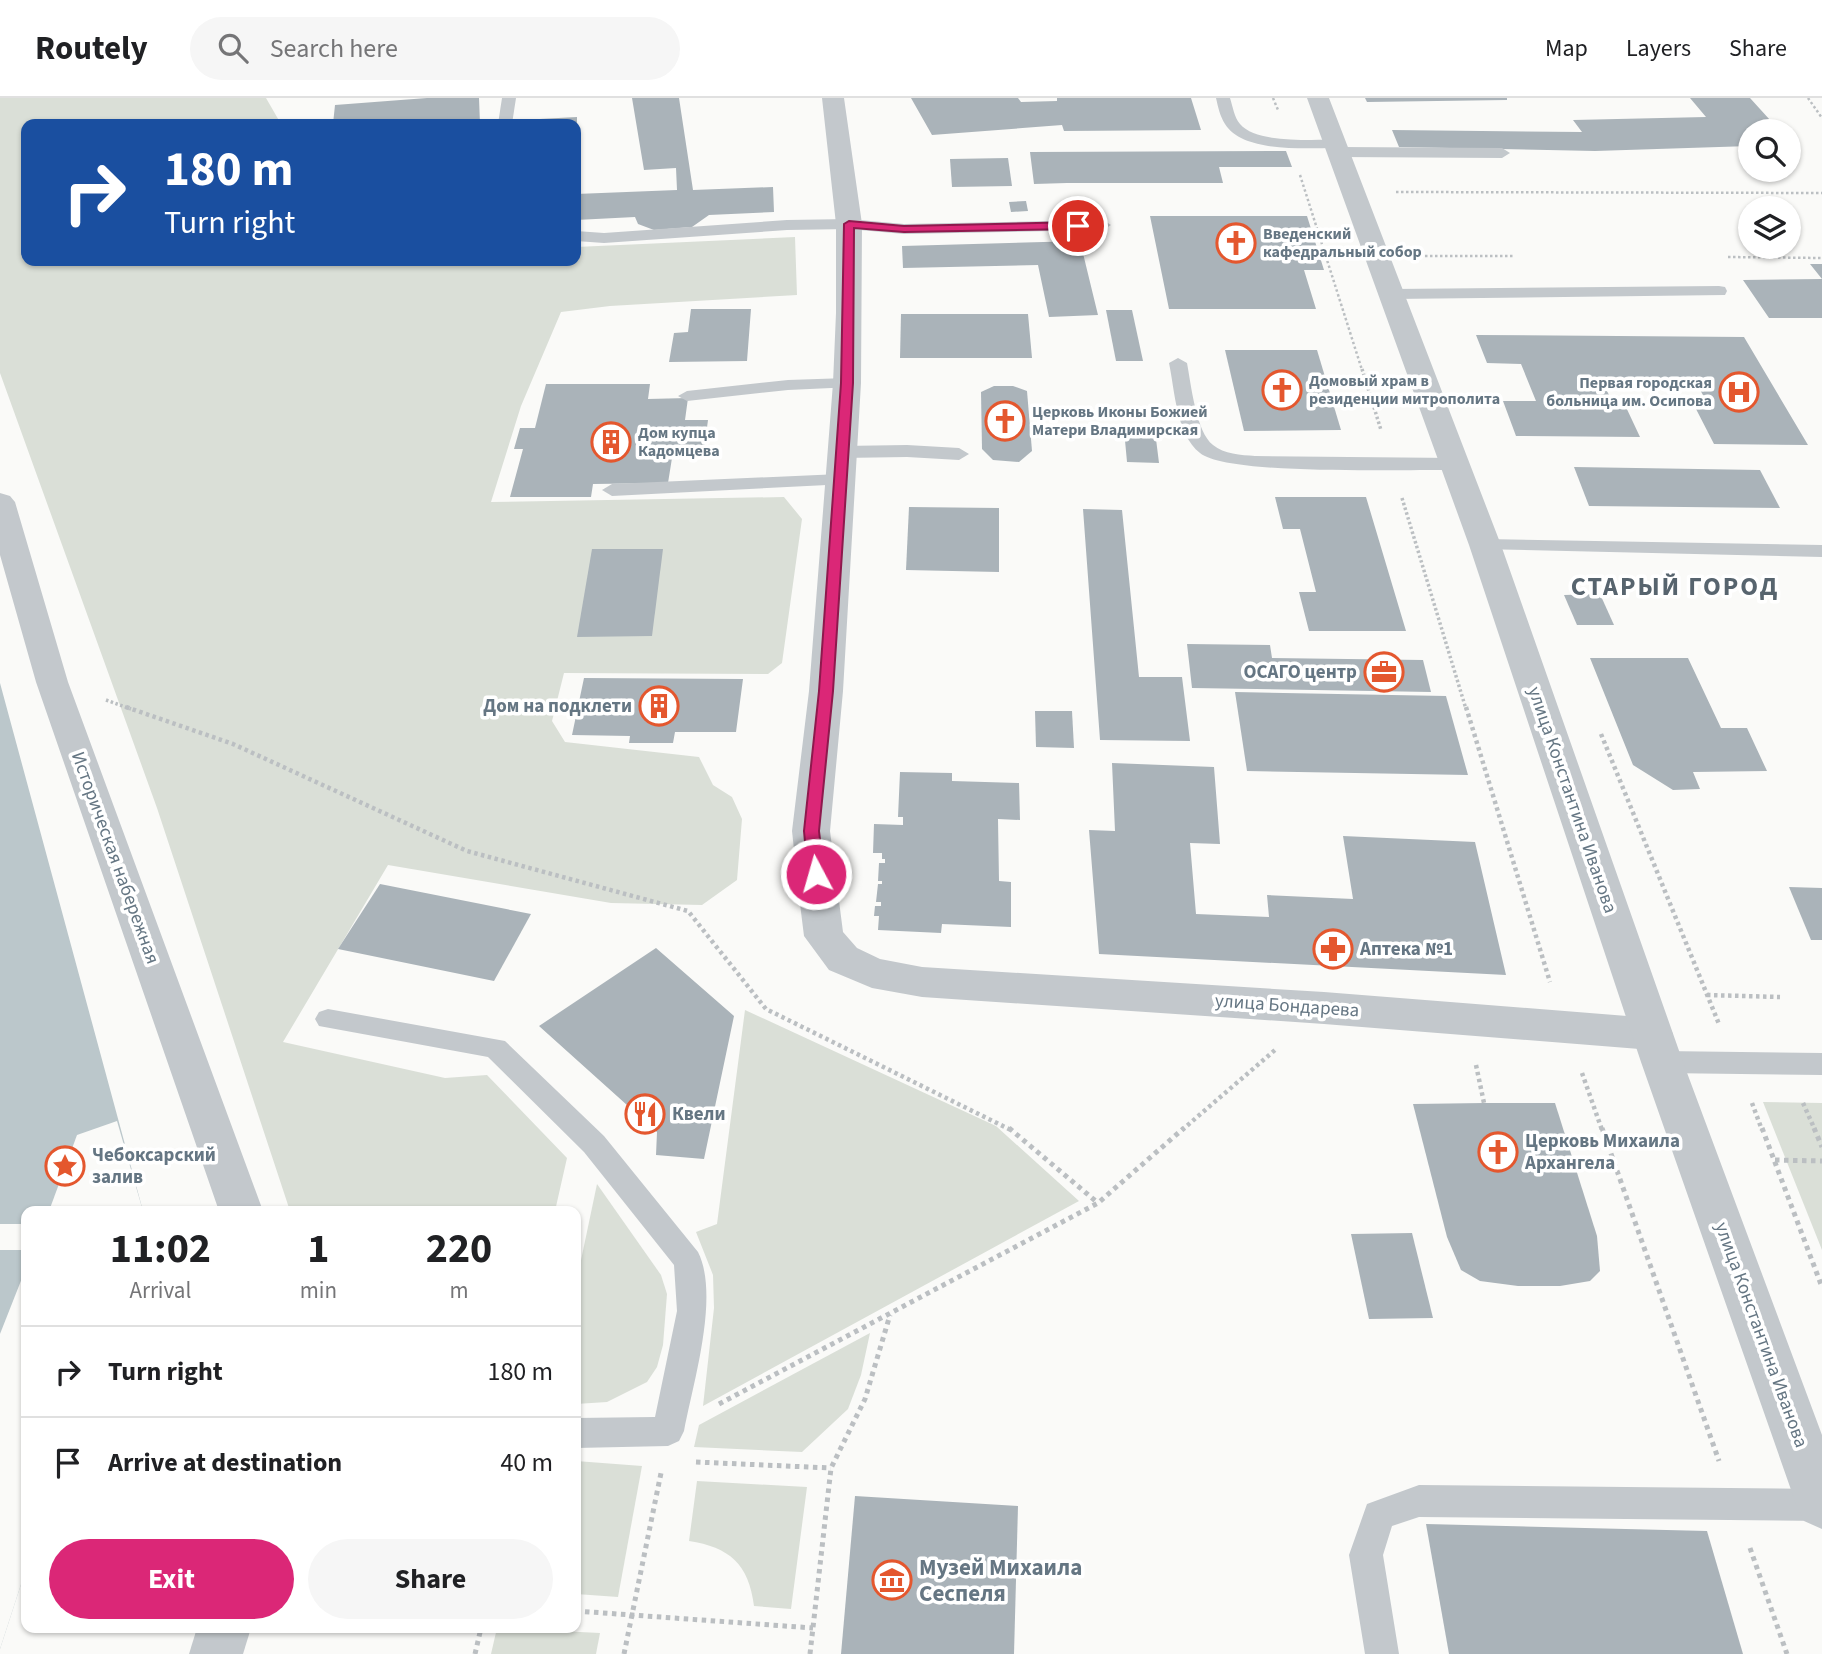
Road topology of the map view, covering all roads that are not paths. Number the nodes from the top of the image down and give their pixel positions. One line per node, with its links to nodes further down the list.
1 (509, 98): 5 (lane)
2 (833, 98): 8 (street, улица Бондарева)
3 (1223, 98): 6 (lane)
4 (1318, 98): 6 (street, улица Константина Иванова)
5 (506, 119)
6 (1337, 148): 7 (lane); 12 (street, улица Константина Иванова)
7 (1502, 153)
8 (849, 224): 9 (lane); 10 (lane); 14 (street, улица Бондарева)
9 (1103, 225)
10 (581, 236)
11 (1719, 291): 12 (lane)
12 (1393, 294): 17 (street, улица Константина Иванова)
13 (1178, 363): 17 (lane)
14 (847, 383): 15 (lane); 18 (street, улица Бондарева)
15 (687, 396)
16 (959, 454): 18 (lane)
17 (1455, 464): 21 (street, улица Константина Иванова)
18 (841, 466): 19 (lane); 24 (street, улица Бондарева)
19 (612, 490)
20 (0, 502): 26 (street, Историческая набережная)
21 (1485, 544): 22 (lane); 24 (street, улица Константина Иванова)
22 (1822, 551)
23 (328, 1019): 27 (lane)
24 (1657, 1048): 25 (lane, улица Бондарева); 28 (street, улица Константина Иванова)
25 (1822, 1064)
26 (239, 1206)
27 (581, 1433)
28 (1822, 1504): 31 (lane)
29 (222, 1633): 30 (street)
30 (216, 1654)
31 (1382, 1654)

